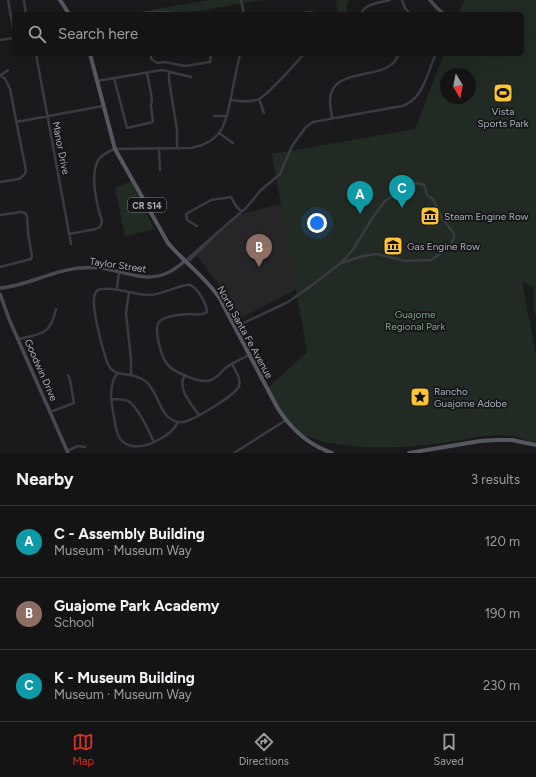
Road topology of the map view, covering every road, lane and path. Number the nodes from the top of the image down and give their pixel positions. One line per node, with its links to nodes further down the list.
1 (8, 0): 16 (street)
2 (24, 0): 8 (street)
3 (60, 0): 9 (main road)
4 (241, 0): 12 (street)
5 (390, 0): 13 (street)
6 (402, 0): 14 (street)
7 (430, 0): 15 (main road)
8 (26, 12)
9 (69, 12)
10 (154, 12): 11 (street)
11 (169, 12)
12 (244, 12)
13 (363, 12)
14 (408, 12)
15 (442, 12)
16 (12, 22)
17 (12, 38): 18 (street)
18 (0, 40)
19 (36, 56): 38 (street, Manor Drive)
20 (91, 56): 33 (main road, North Santa Fe Avenue / CR S14)
21 (151, 56): 22 (street)
22 (211, 56)
23 (240, 56): 35 (street)
24 (302, 56): 34 (street)
25 (397, 56): 41 (street)
26 (435, 56): 41 (street)
27 (8, 70): 30 (street)
28 (169, 72): 29 (street); 31 (street); 46 (street)
29 (147, 73): 32 (street); 32 (street)
30 (1, 75): 42 (street)
31 (191, 77)
32 (114, 78): 33 (street)
33 (97, 81): 36 (main road, North Santa Fe Avenue / CR S14)
34 (259, 99): 35 (street); 37 (street)
35 (231, 100): 40 (street)
36 (103, 106): 38 (street); 47 (main road, North Santa Fe Avenue / CR S14)
37 (264, 113)
38 (47, 116): 42 (street); 53 (street, Manor Drive)
39 (214, 116): 40 (street)
40 (227, 116): 43 (street)
41 (332, 118): 50 (street)
42 (16, 122): 49 (street)
43 (219, 133): 44 (street); 46 (street)
44 (232, 143)
45 (159, 148): 46 (street); 47 (street); 48 (street)
46 (177, 148)
47 (115, 149): 53 (street); 55 (main road, North Santa Fe Avenue / CR S14)
48 (160, 170)
49 (0, 182)
50 (241, 211): 52 (street); 55 (street)
51 (0, 215): 57 (street)
52 (197, 226)
53 (69, 234): 54 (street, Manor Drive)
54 (71, 244)
55 (185, 261): 58 (main road, Taylor Street); 64 (main road, North Santa Fe Avenue / CR S14)
56 (341, 263): 56 (street); 64 (street)
57 (0, 267)
58 (119, 272): 59 (main road, Taylor Street); 60 (street)
59 (0, 288)
60 (117, 290): 61 (street); 68 (street)
61 (129, 292): 70 (street); 71 (street)
62 (0, 294): 65 (main road, Goodwin Drive)
63 (56, 309): 65 (street)
64 (235, 327): 66 (main road, North Santa Fe Avenue / CR S14)
65 (18, 340): 73 (main road, Goodwin Drive)
66 (249, 355): 67 (street); 75 (main road, North Santa Fe Avenue / CR S14)
67 (232, 364): 71 (street); 74 (street)
68 (117, 374): 70 (street); 72 (street)
69 (68, 375): 73 (street)
70 (130, 375): 76 (street)
71 (185, 375): 74 (street)
72 (112, 399): 77 (street); 77 (street)
73 (50, 412): 80 (main road, Goodwin Drive)
74 (199, 416): 76 (street)
75 (286, 420): 81 (street); 82 (main road, North Santa Fe Avenue / CR S14)
76 (178, 422): 77 (street)
77 (154, 442)
78 (536, 445): 83 (main road)
79 (85, 447): 80 (street)
80 (67, 452)
81 (234, 453)
82 (332, 453)
83 (409, 453)

